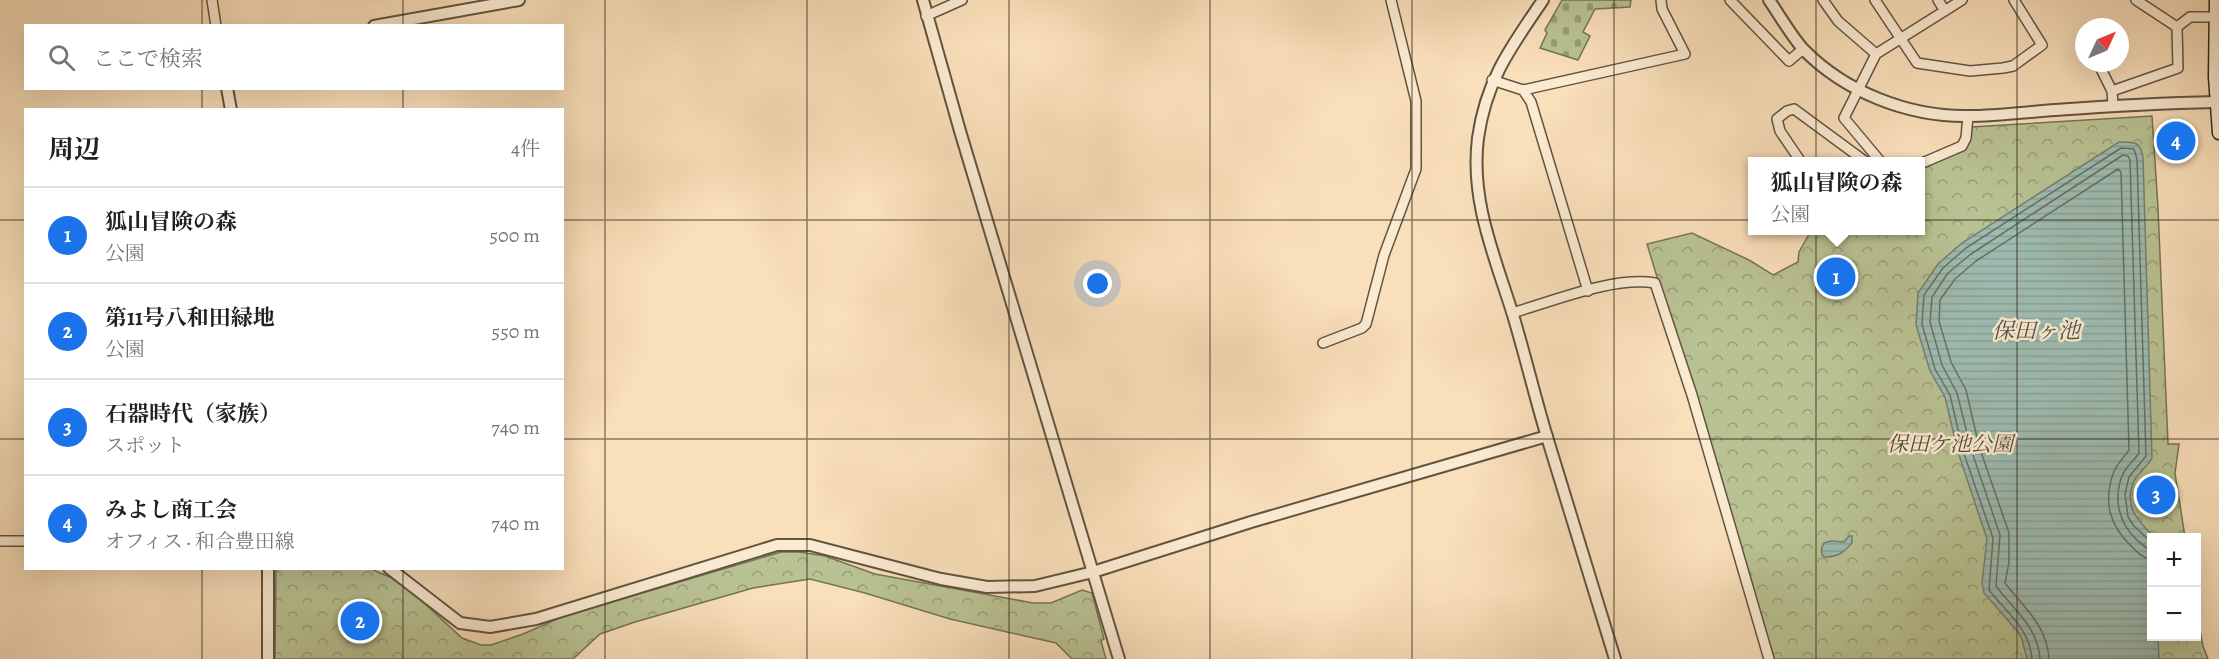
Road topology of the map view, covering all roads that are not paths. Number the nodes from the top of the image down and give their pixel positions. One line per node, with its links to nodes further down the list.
1 (212, 0): 20 (street)
2 (519, 0): 21 (street)
3 (923, 0): 18 (street)
4 (962, 0): 18 (street)
5 (1391, 0): 43 (street)
6 (1543, 0): 27 (street)
7 (1661, 0): 29 (street)
8 (1730, 0): 24 (street)
9 (1769, 0): 24 (street)
10 (1822, 0): 25 (street)
11 (1875, 0): 23 (street)
12 (1938, 0): 17 (street)
13 (1962, 0): 17 (street)
14 (2014, 0): 23 (street)
15 (2136, 0): 22 (street)
16 (2216, 0): 19 (main road)
17 (1945, 11): 23 (street)
18 (926, 16): 49 (street)
19 (2214, 17): 22 (street); 32 (main road)
20 (216, 24)
21 (385, 24)
22 (2177, 27): 31 (street)
23 (1900, 40): 25 (street)
24 (1803, 49): 30 (street)
25 (1876, 54): 30 (street)
26 (2102, 72): 31 (street)
27 (1492, 80): 29 (street); 42 (street)
28 (227, 90): 34 (street)
29 (1523, 90): 41 (street)
30 (1858, 90): 35 (street); 39 (street)
31 (2112, 92): 33 (street)
32 (2217, 102): 33 (street); 36 (main road)
33 (2113, 105): 35 (street)
34 (231, 108)
35 (1968, 116): 40 (street)
36 (2219, 133)
37 (1798, 157): 38 (street)
38 (1859, 157)
39 (1877, 157)
40 (1925, 162)
41 (1587, 291): 42 (street); 53 (street)
42 (1512, 313): 44 (street)
43 (1323, 343)
44 (1546, 436): 49 (street); 52 (street)
45 (0, 541): 46 (street)
46 (24, 541)
47 (268, 570): 50 (street)
48 (392, 570): 49 (street)
49 (1093, 572): 51 (street)
50 (268, 659)
51 (1119, 659)
52 (1615, 659)
53 (1769, 659)

